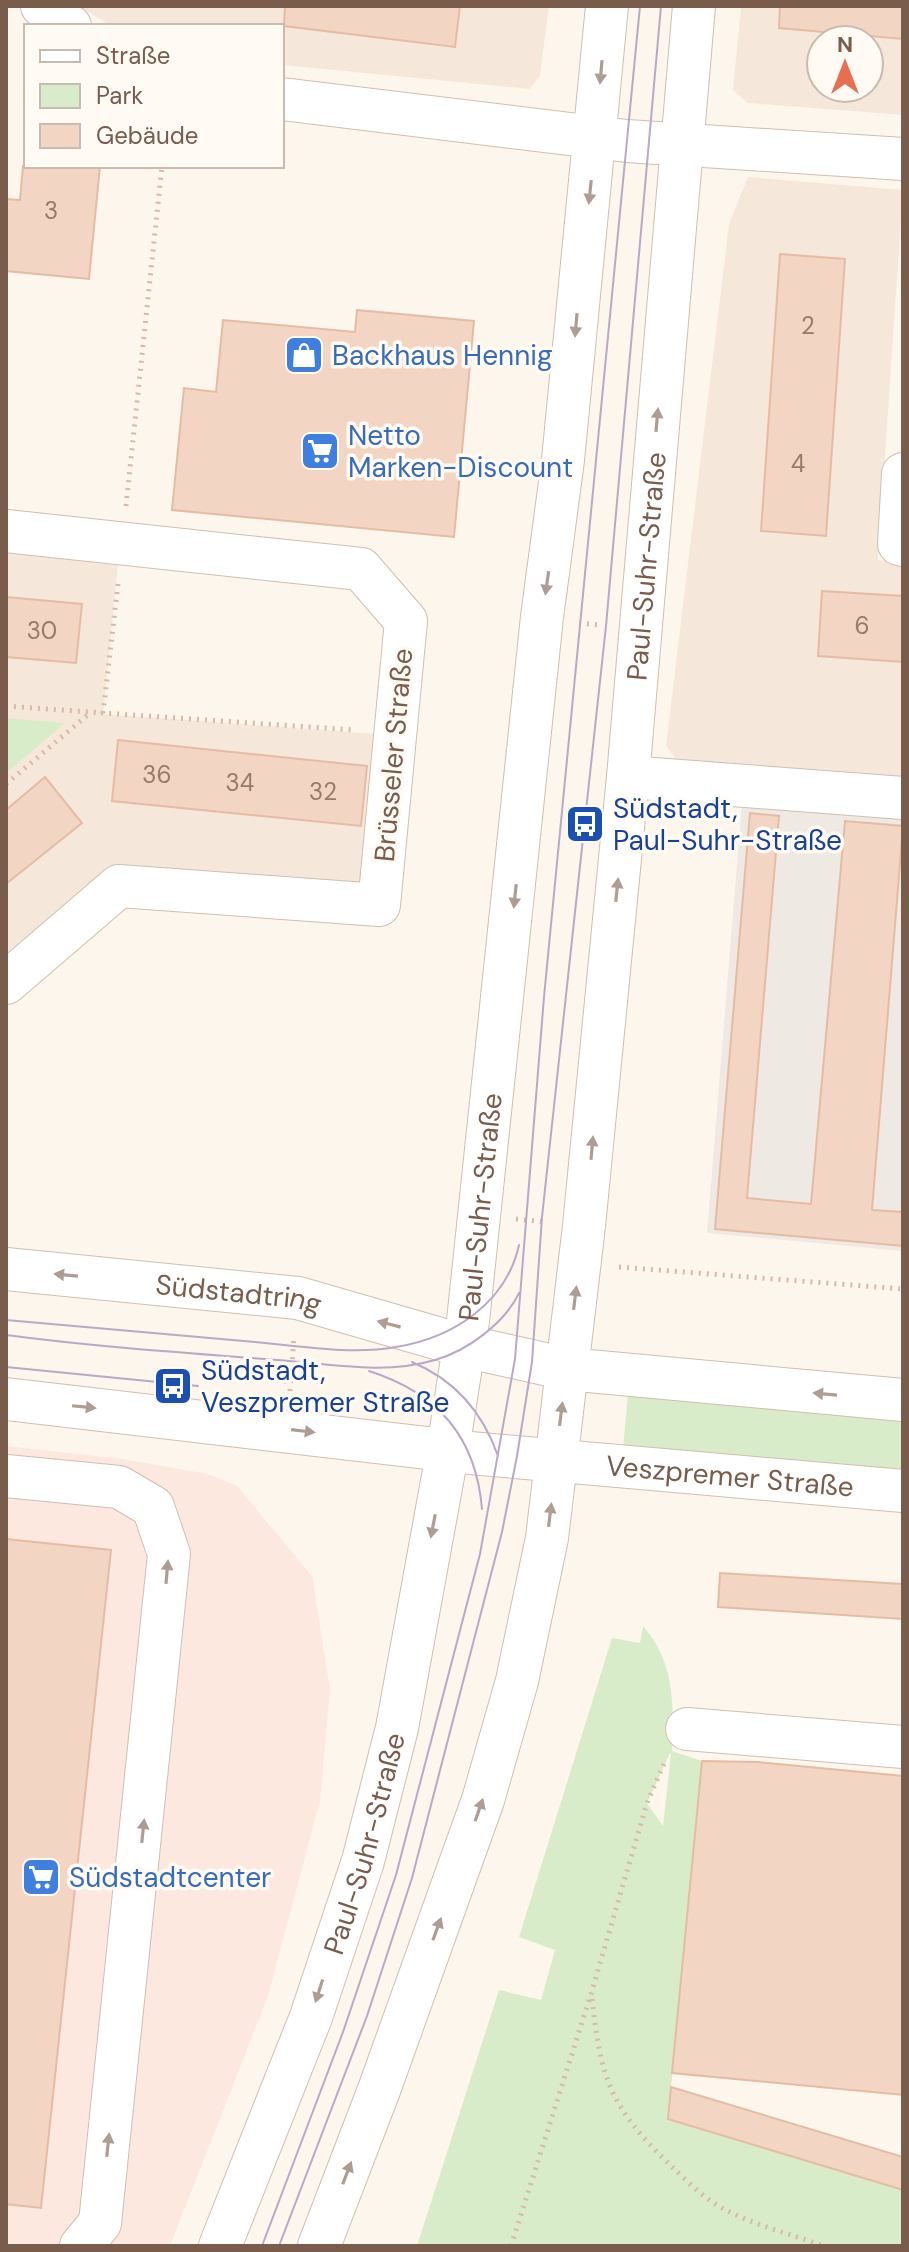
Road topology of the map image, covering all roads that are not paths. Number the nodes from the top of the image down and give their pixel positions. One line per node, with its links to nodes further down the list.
1 (42, 6): 4 (street)
2 (607, 6): 6 (street, Paul-Suhr-Straße, one-way to 6)
3 (694, 6): 7 (street, Paul-Suhr-Straße)
4 (67, 24)
5 (284, 99): 6 (street)
6 (595, 137): 7 (street); 16 (street, Paul-Suhr-Straße, one-way to 16)
7 (680, 145): 8 (street); 12 (street, Paul-Suhr-Straße, one-way to 7)
8 (903, 159)
9 (903, 474): 11 (street)
10 (6, 531): 14 (street, Brüsseler Straße)
11 (903, 545)
12 (628, 777): 13 (street); 17 (street, Paul-Suhr-Straße, one-way to 12)
13 (903, 798)
14 (6, 983)
15 (6, 1269): 16 (street, Südstadtring, one-way to 15)
16 (464, 1346): 17 (street, Südstadtring); 20 (street, Paul-Suhr-Straße)
17 (567, 1369): 19 (street, one-way to 17); 21 (street, Paul-Suhr-Straße, one-way to 17)
18 (6, 1399): 20 (street, one-way to 20)
19 (903, 1400)
20 (448, 1449): 21 (street, Veszpremer Straße); 27 (street, Paul-Suhr-Straße, one-way to 27)
21 (556, 1459): 23 (street, Veszpremer Straße); 28 (street, one-way to 21)
22 (6, 1476): 26 (street, one-way to 22)
23 (903, 1491)
24 (687, 1729): 25 (street)
25 (903, 1747)
26 (90, 2234)
27 (220, 2246)
28 (319, 2246)

